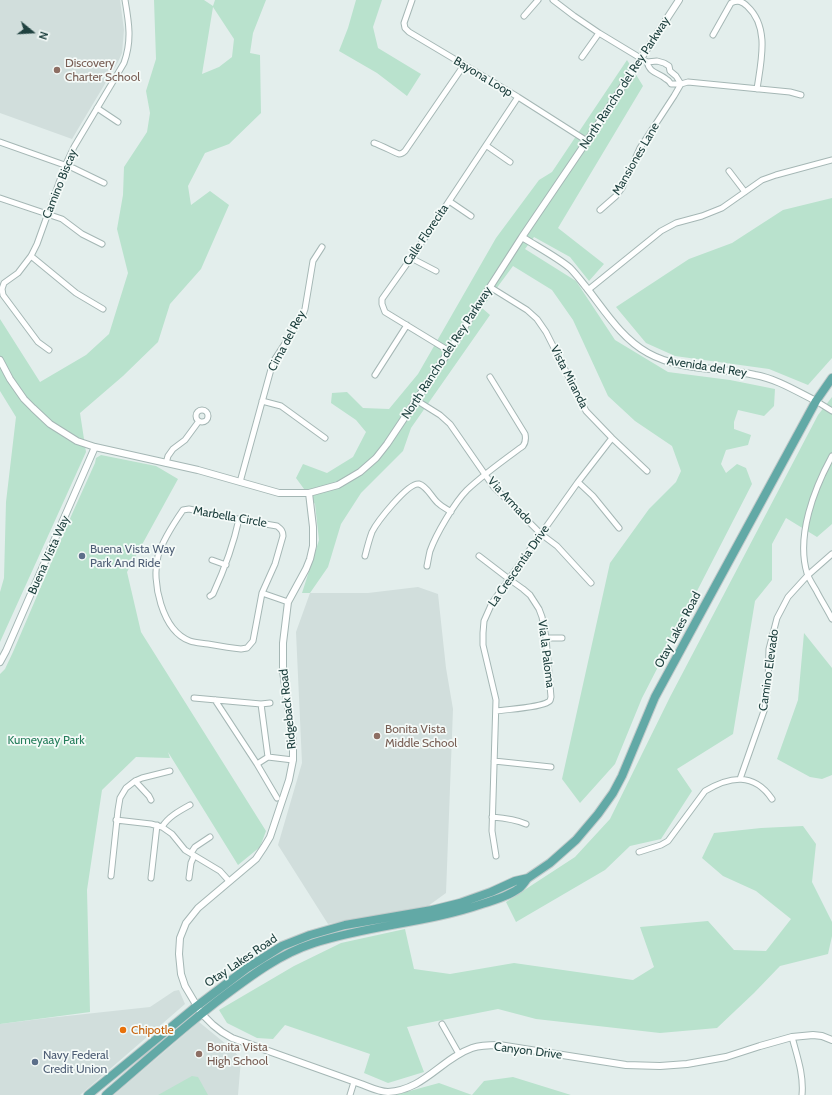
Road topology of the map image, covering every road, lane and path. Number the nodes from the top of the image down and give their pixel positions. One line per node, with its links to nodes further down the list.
1 (125, 0): 18 (street, Camino Biscay)
2 (412, 0): 11 (street, Bayona Loop)
3 (538, 0): 6 (street)
4 (553, 0): 7 (street)
5 (679, 0): 10 (street, North Rancho del Rey Parkway)
6 (524, 16)
7 (599, 33): 9 (street); 10 (street)
8 (713, 35): 15 (street)
9 (582, 57)
10 (644, 60): 12 (street); 13 (street); 20 (street, North Rancho del Rey Parkway)
11 (464, 65): 17 (street, Bayona Loop); 22 (street)
12 (670, 71): 13 (street); 14 (street)
13 (666, 78): 14 (street)
14 (681, 84): 15 (street); 32 (street, Mansiones Lane)
15 (757, 89): 16 (street)
16 (802, 95)
17 (518, 98): 20 (street, Bayona Loop); 23 (street, Calle Florecita)
18 (97, 108): 19 (street); 26 (street, Camino Biscay)
19 (118, 122)
20 (587, 141): 35 (street, North Rancho del Rey Parkway)
21 (0, 142): 26 (street)
22 (374, 142)
23 (487, 146): 25 (street); 31 (street, Calle Florecita)
24 (832, 160): 29 (street)
25 (510, 162)
26 (65, 166): 28 (street); 33 (street, Camino Biscay)
27 (729, 171): 29 (street)
28 (104, 183)
29 (745, 192): 42 (street)
30 (0, 198): 33 (street)
31 (449, 201): 34 (street); 39 (street, Calle Florecita)
32 (600, 210)
33 (47, 214): 36 (street); 38 (street, Camino Biscay)
34 (471, 216)
35 (522, 237): 41 (street, North Rancho del Rey Parkway); 42 (street, Avenida del Rey)
36 (102, 244)
37 (322, 247): 52 (street, Cima del Rey)
38 (31, 256): 43 (street); 45 (street, Camino Biscay)
39 (411, 258): 40 (street); 44 (street, Calle Florecita)
40 (436, 271)
41 (490, 286): 46 (street, North Rancho del Rey Parkway); 57 (street, Vista Miranda)
42 (588, 290): 53 (street, Avenida del Rey)
43 (103, 308)
44 (407, 326): 46 (street, Calle Florecita); 48 (street)
45 (49, 350)
46 (449, 351): 51 (street, North Rancho del Rey Parkway)
47 (0, 360): 58 (street, North Rancho del Rey Parkway)
48 (375, 375)
49 (490, 377): 62 (street)
50 (832, 378): 53 (main road, Otay Lakes Road)
51 (416, 400): 62 (street, Via Armado); 65 (street, North Rancho del Rey Parkway)
52 (262, 401): 56 (street); 63 (street, Cima del Rey)
53 (816, 401): 54 (street); 115 (main road, Otay Lakes Road)
54 (832, 411)
55 (199, 421): 60 (street)
56 (325, 438)
57 (612, 438): 61 (street, Vista Miranda); 64 (street, La Crescentia Drive)
58 (95, 447): 60 (street, North Rancho del Rey Parkway); 85 (street, Buena Vista Way)
59 (832, 456): 76 (street)
60 (166, 463): 63 (street, North Rancho del Rey Parkway)
61 (647, 471)
62 (485, 474): 66 (street); 69 (street, Via Armado)
63 (240, 482): 65 (street, North Rancho del Rey Parkway)
64 (578, 482): 68 (street); 69 (street, La Crescentia Drive)
65 (309, 493): 81 (street, Ridgeback Road)
66 (451, 512): 71 (street); 75 (street)
67 (239, 519): 74 (street); 79 (street, Marbella Circle); 79 (street, Marbella Circle)
68 (619, 528)
69 (541, 534): 77 (street, La Crescentia Drive); 78 (street, Via Armado)
70 (832, 554): 76 (street, Camino Elevado)
71 (365, 556)
72 (479, 556): 77 (street, Via la Paloma)
73 (212, 560): 74 (street)
74 (226, 565): 80 (street)
75 (427, 566)
76 (808, 575): 82 (street); 97 (street, Camino Elevado)
77 (508, 579): 83 (street, Via la Paloma); 90 (street, La Crescentia Drive)
78 (591, 583)
79 (262, 594): 81 (street)
80 (210, 596)
81 (288, 602): 92 (street, Ridgeback Road)
82 (832, 619)
83 (546, 638): 84 (street); 90 (street, Via la Paloma)
84 (562, 638)
85 (0, 662)
86 (194, 698): 87 (street)
87 (215, 700): 89 (street); 94 (street)
88 (270, 703): 89 (street)
89 (261, 704): 91 (street)
90 (496, 710): 93 (street, La Crescentia Drive)
91 (268, 757): 92 (street); 94 (street)
92 (293, 760): 114 (street, Ridgeback Road)
93 (494, 761): 95 (street); 103 (street, La Crescentia Drive)
94 (257, 764): 99 (street)
95 (551, 767)
96 (170, 771): 98 (street)
97 (740, 779): 100 (street); 108 (street)
98 (135, 781): 101 (street); 104 (street)
99 (277, 798)
100 (772, 799)
101 (151, 800)
102 (190, 804): 106 (street)
103 (492, 817): 105 (street); 110 (street, La Crescentia Drive)
104 (116, 820): 106 (street); 111 (street)
105 (526, 824)
106 (159, 826): 109 (street); 112 (street)
107 (210, 837): 109 (street)
108 (639, 852)
109 (193, 855): 113 (street); 114 (street)
110 (496, 856)
111 (111, 876)
112 (151, 878)
113 (189, 878)
114 (229, 882): 115 (street, Ridgeback Road)
115 (199, 1010): 120 (street, Canyon Drive); 121 (main road, Otay Lakes Road); 122 (main road, Otay Lakes Road)
116 (442, 1024): 119 (street)
117 (792, 1037): 118 (street, Canyon Drive); 119 (street, Canyon Drive); 124 (street)
118 (832, 1040)
119 (460, 1054): 120 (street, Canyon Drive)
120 (354, 1082): 123 (street)
121 (88, 1095)
122 (106, 1095)
123 (350, 1095)
124 (802, 1095)

